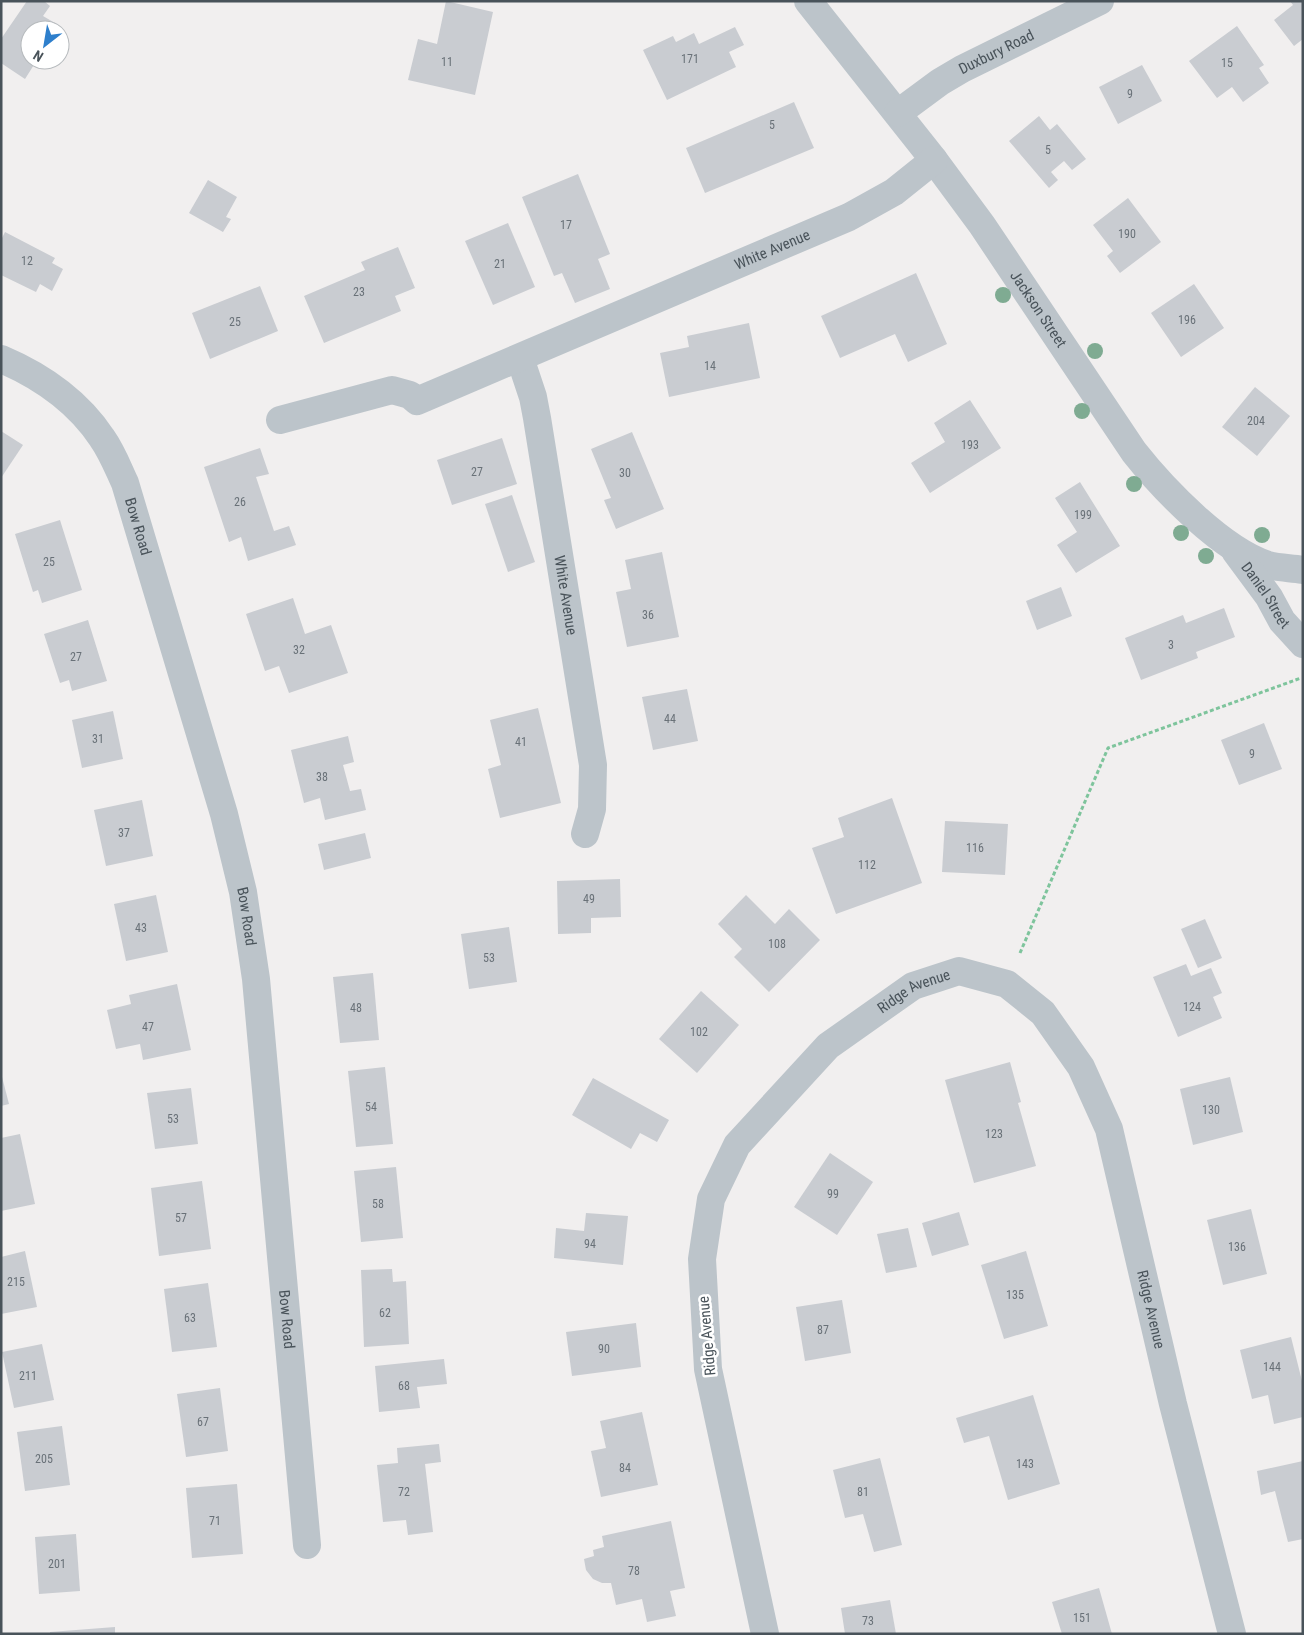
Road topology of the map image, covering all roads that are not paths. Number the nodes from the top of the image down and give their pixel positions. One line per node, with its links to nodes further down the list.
1 (808, 1): 3 (street, Jackson Street)
2 (1100, 1): 3 (street, Duxbury Road)
3 (898, 114): 4 (street, Jackson Street)
4 (934, 160): 5 (street, White Avenue); 8 (street, Jackson Street)
5 (520, 358): 7 (street, White Avenue); 11 (street, White Avenue)
6 (1, 359): 12 (street, Bow Road)
7 (280, 420)
8 (1230, 544): 9 (street, Jackson Street); 10 (street, Daniel Street)
9 (1303, 570)
10 (1303, 644)
11 (584, 834)
12 (307, 1545)
13 (765, 1634): 14 (street, Ridge Avenue)
14 (1232, 1634)

